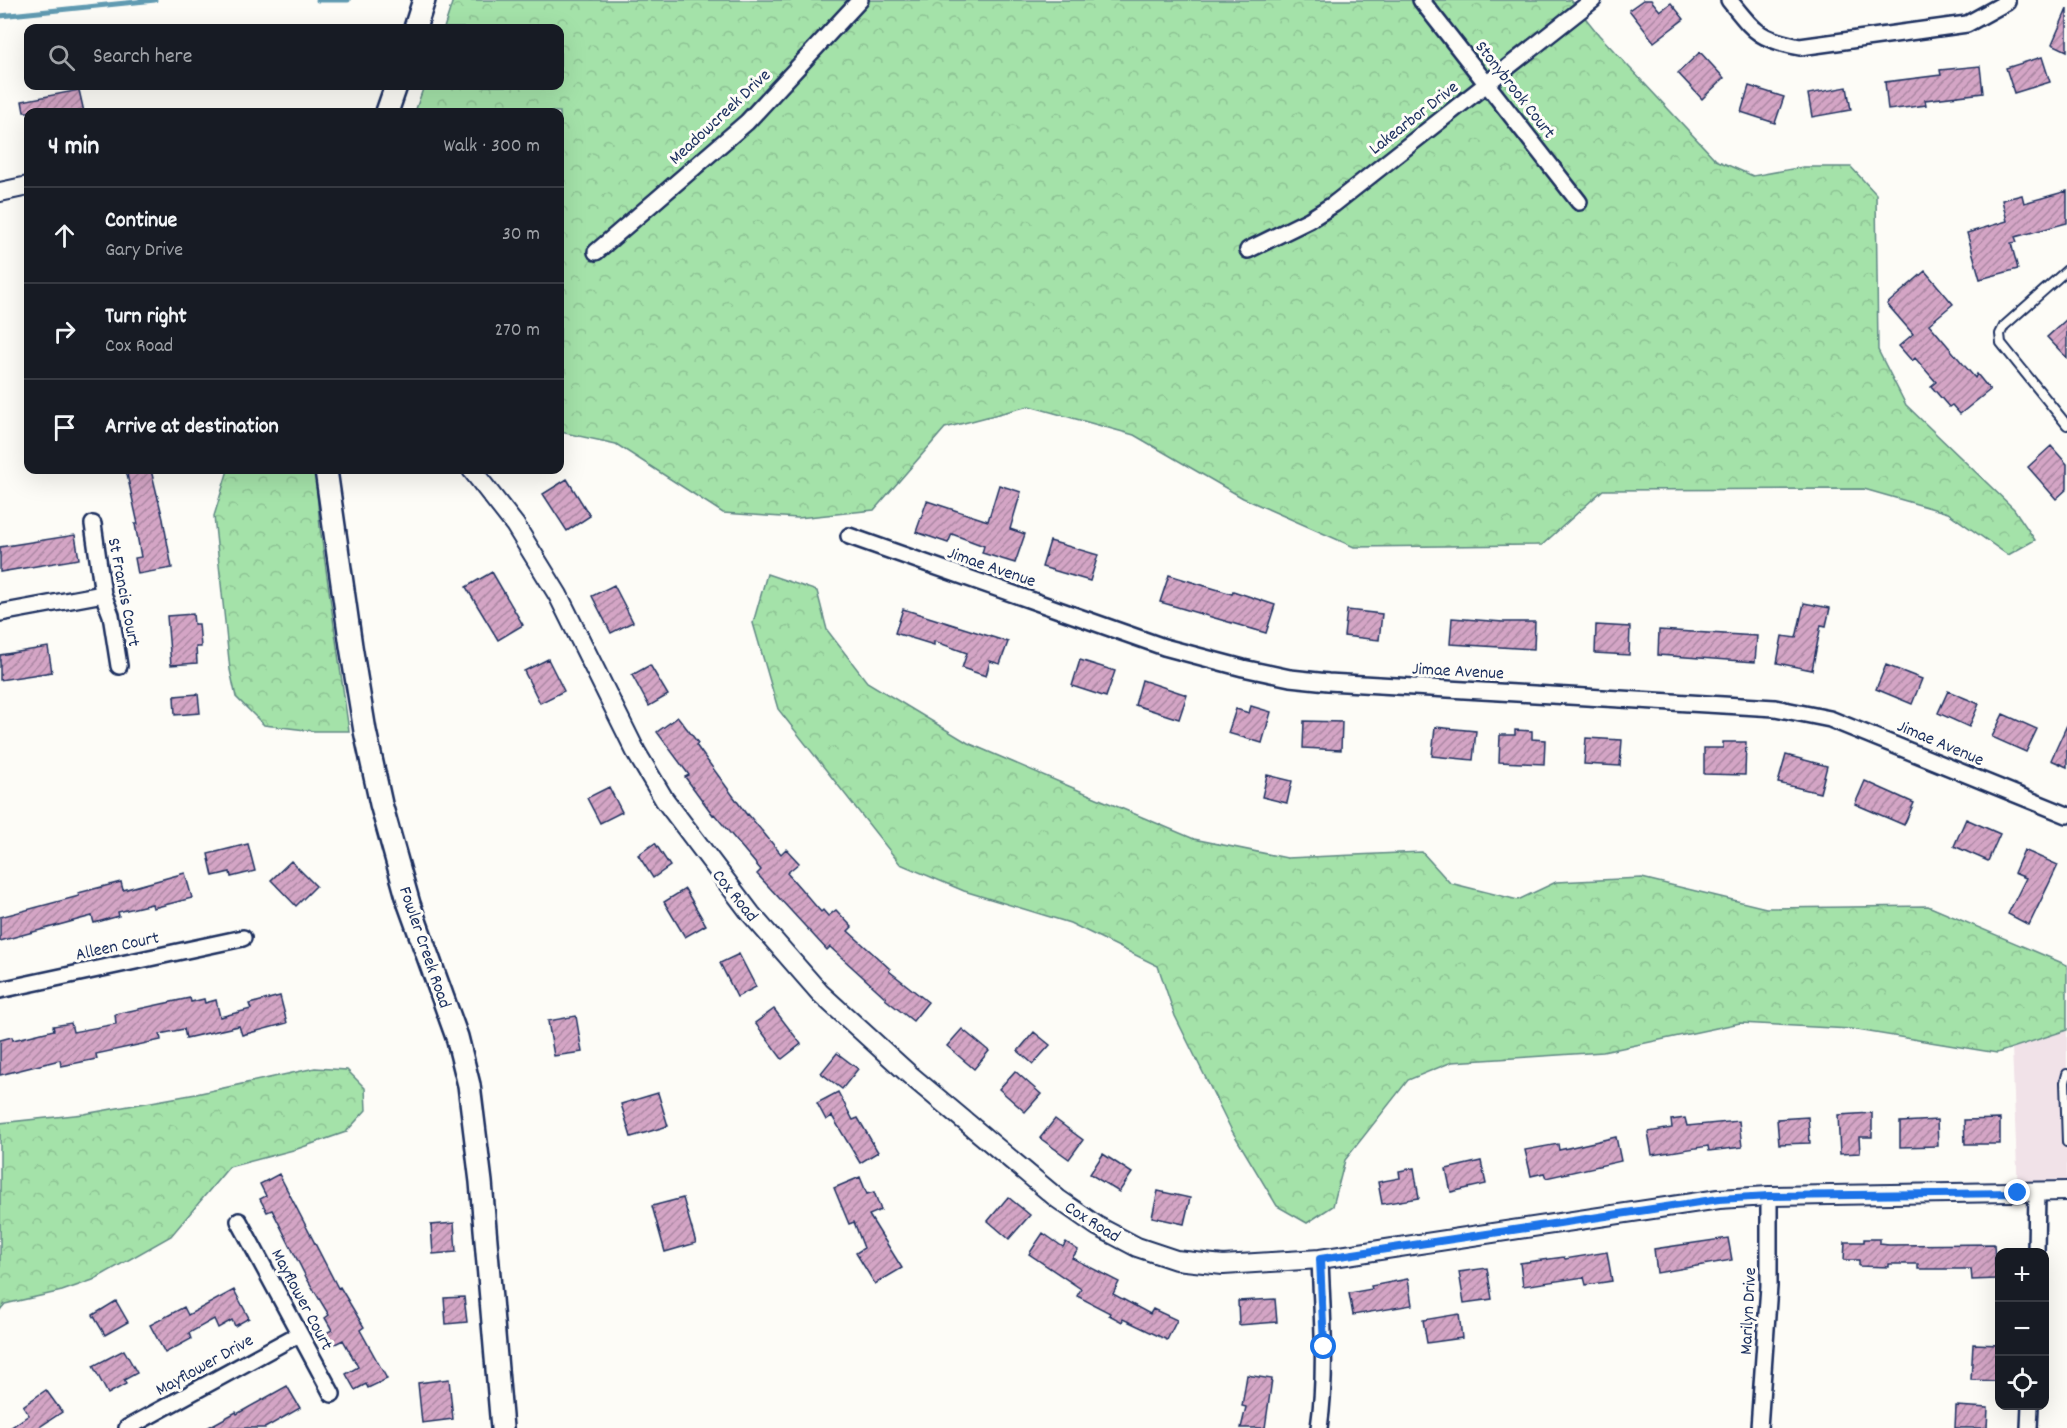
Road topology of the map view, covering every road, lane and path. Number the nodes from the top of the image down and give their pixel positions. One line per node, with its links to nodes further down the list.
1 (424, 0): 7 (main road)
2 (860, 0): 15 (street, Meadowcreek Drive)
3 (1421, 0): 8 (street, Stonybrook Court)
4 (1593, 0): 8 (street, Lakearbor Drive)
5 (1729, 0): 6 (street)
6 (2007, 2)
7 (416, 24)
8 (1488, 83): 13 (street, Stonybrook Court); 14 (street, Lakearbor Drive)
9 (395, 90): 10 (main road)
10 (388, 108)
11 (24, 187): 12 (street)
12 (0, 192)
13 (1579, 202)
14 (1248, 250)
15 (596, 252)
16 (2067, 270): 17 (lane)
17 (2067, 425)
18 (327, 474): 40 (main road, Fowler Creek Road)
19 (475, 474): 35 (street, Cox Road)
20 (93, 524): 22 (street, St Francis Court)
21 (849, 536): 25 (street, Jimae Avenue)
22 (104, 594): 23 (street); 24 (street, St Francis Court)
23 (0, 613)
24 (119, 666)
25 (2067, 815)
26 (243, 938): 27 (street, Alleen Court)
27 (0, 990)
28 (2067, 1074): 29 (lane)
29 (2067, 1142)
30 (2067, 1191): 31 (street, Cox Road)
31 (2037, 1192): 32 (street, Cox Road); 34 (street)
32 (1769, 1196): 35 (street, Cox Road); 42 (street, Marilyn Drive)
33 (239, 1221): 36 (street, Mayflower Court)
34 (2036, 1248)
35 (1320, 1259): 41 (street)
36 (299, 1334): 37 (street, Mayflower Court); 39 (street, Mayflower Drive)
37 (332, 1394)
38 (2030, 1410): 43 (street)
39 (127, 1428)
40 (502, 1428)
41 (1319, 1428)
42 (1760, 1428)
43 (2029, 1428)

